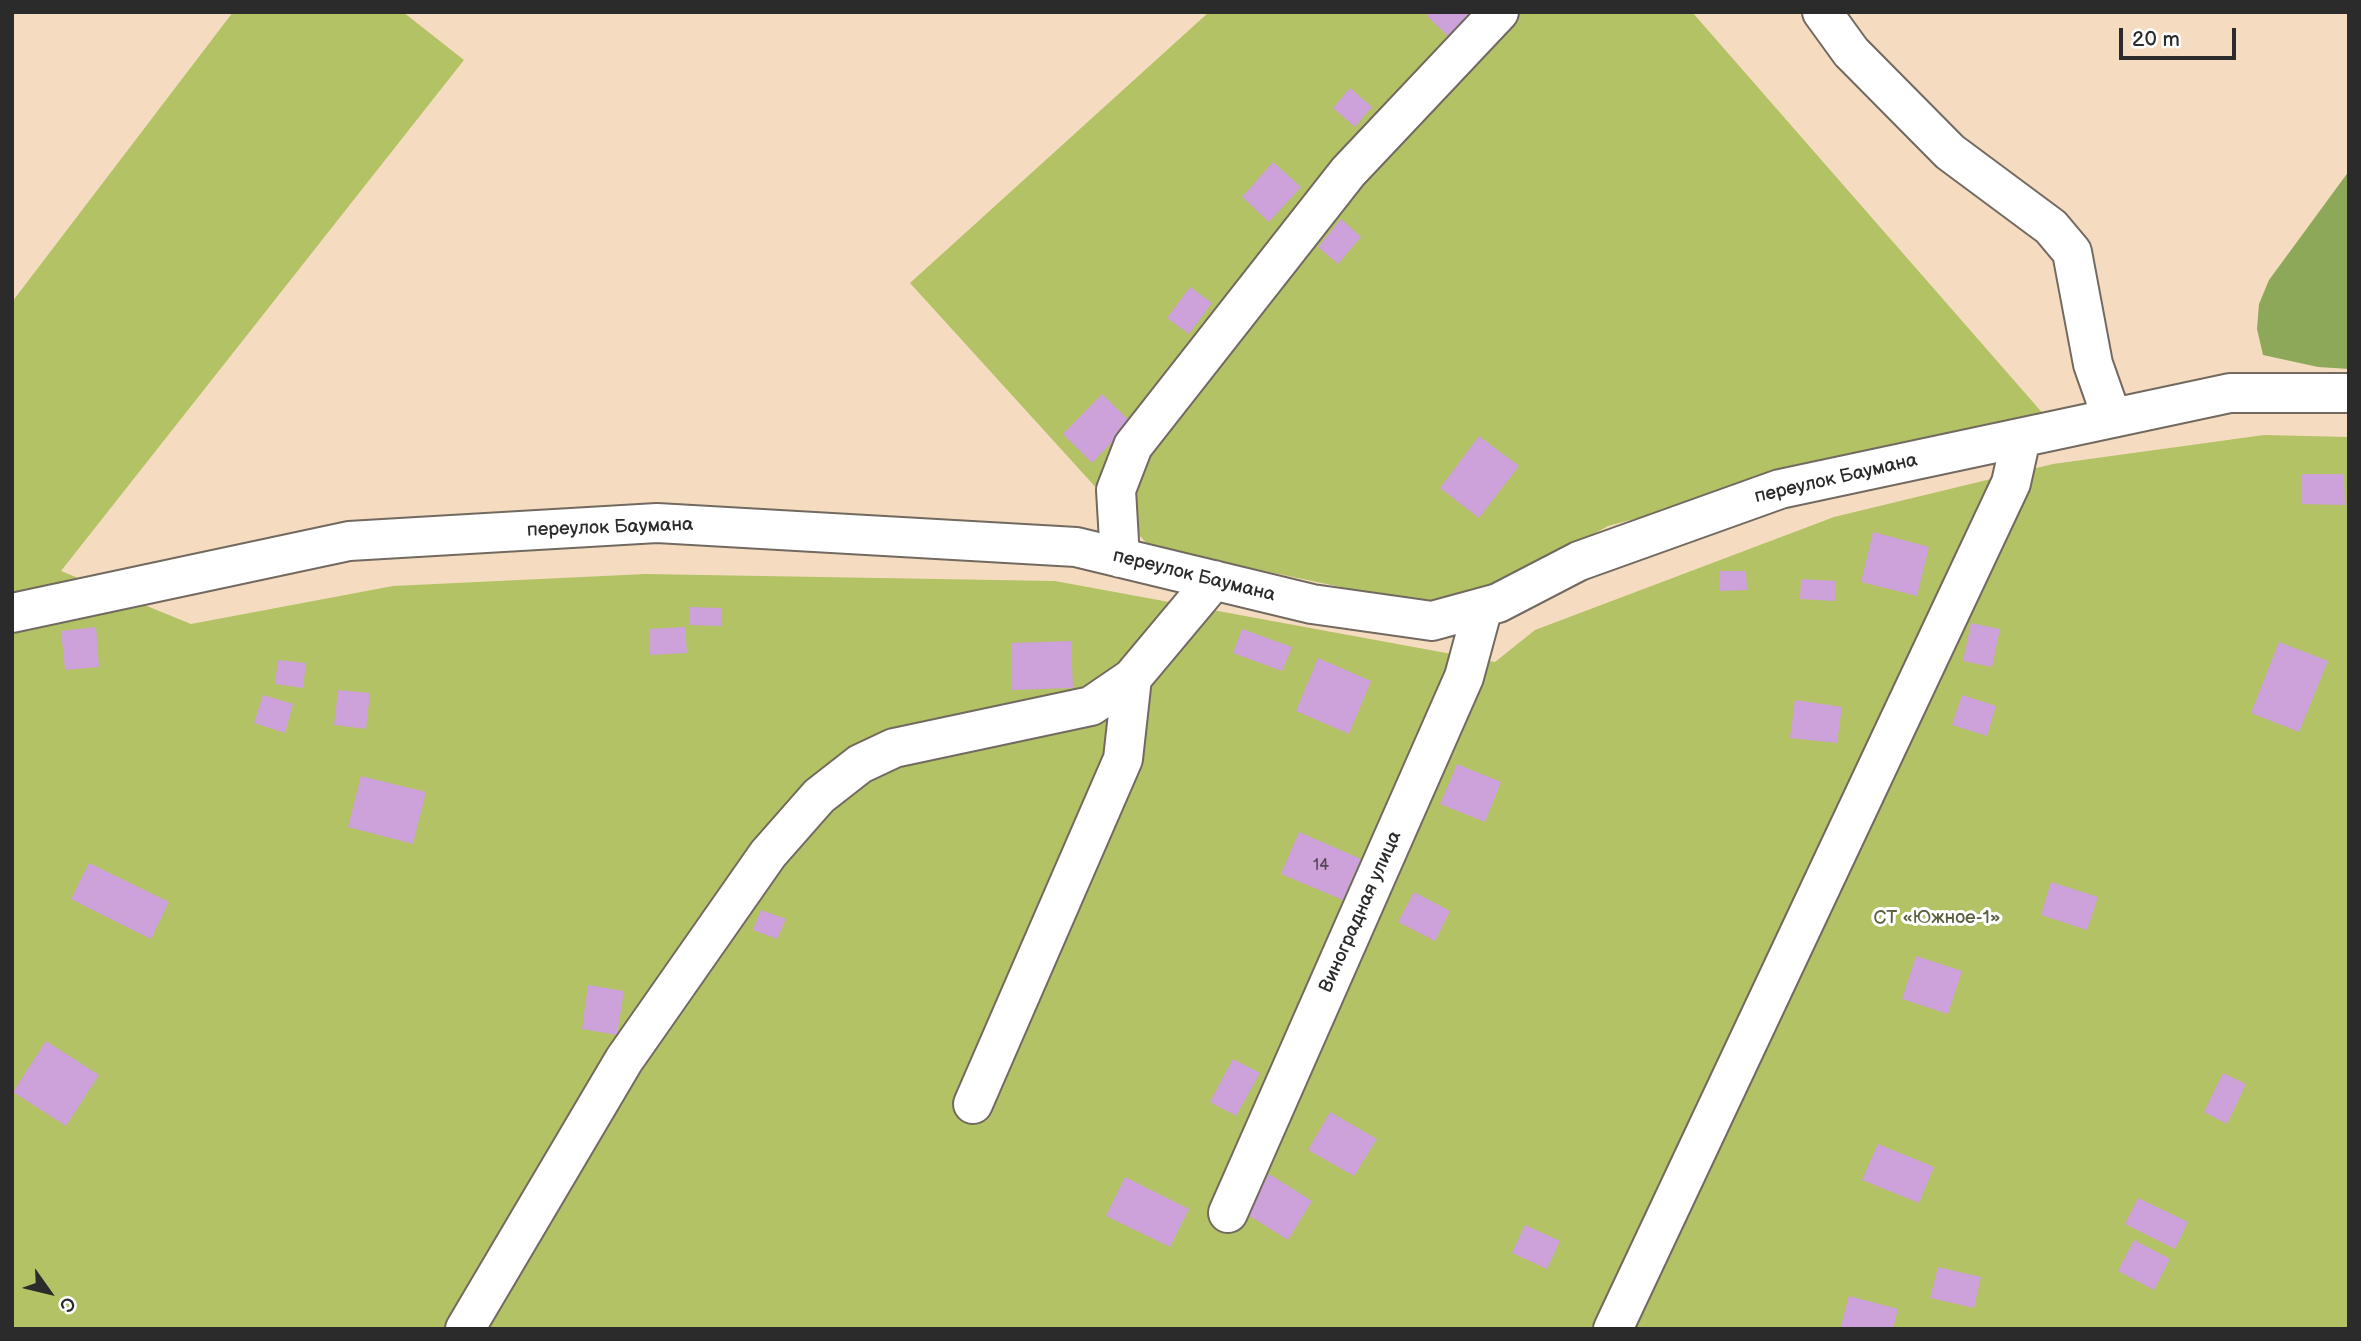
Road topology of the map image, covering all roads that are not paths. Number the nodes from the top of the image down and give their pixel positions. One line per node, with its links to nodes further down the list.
1 (1499, 12): 6 (street)
2 (1822, 12): 4 (street)
3 (2349, 393): 4 (street, переулок Баумана)
4 (2112, 418): 5 (street, переулок Баумана)
5 (2021, 438): 8 (street, переулок Баумана); 14 (street)
6 (1120, 558): 7 (street, переулок Баумана); 9 (street, переулок Баумана)
7 (1214, 580): 8 (street, переулок Баумана); 10 (street)
8 (1483, 607): 12 (street, Виноградная улица)
9 (12, 612)
10 (1132, 678): 11 (street); 13 (street)
11 (973, 1104)
12 (1228, 1213)
13 (465, 1329)
14 (1613, 1329)

